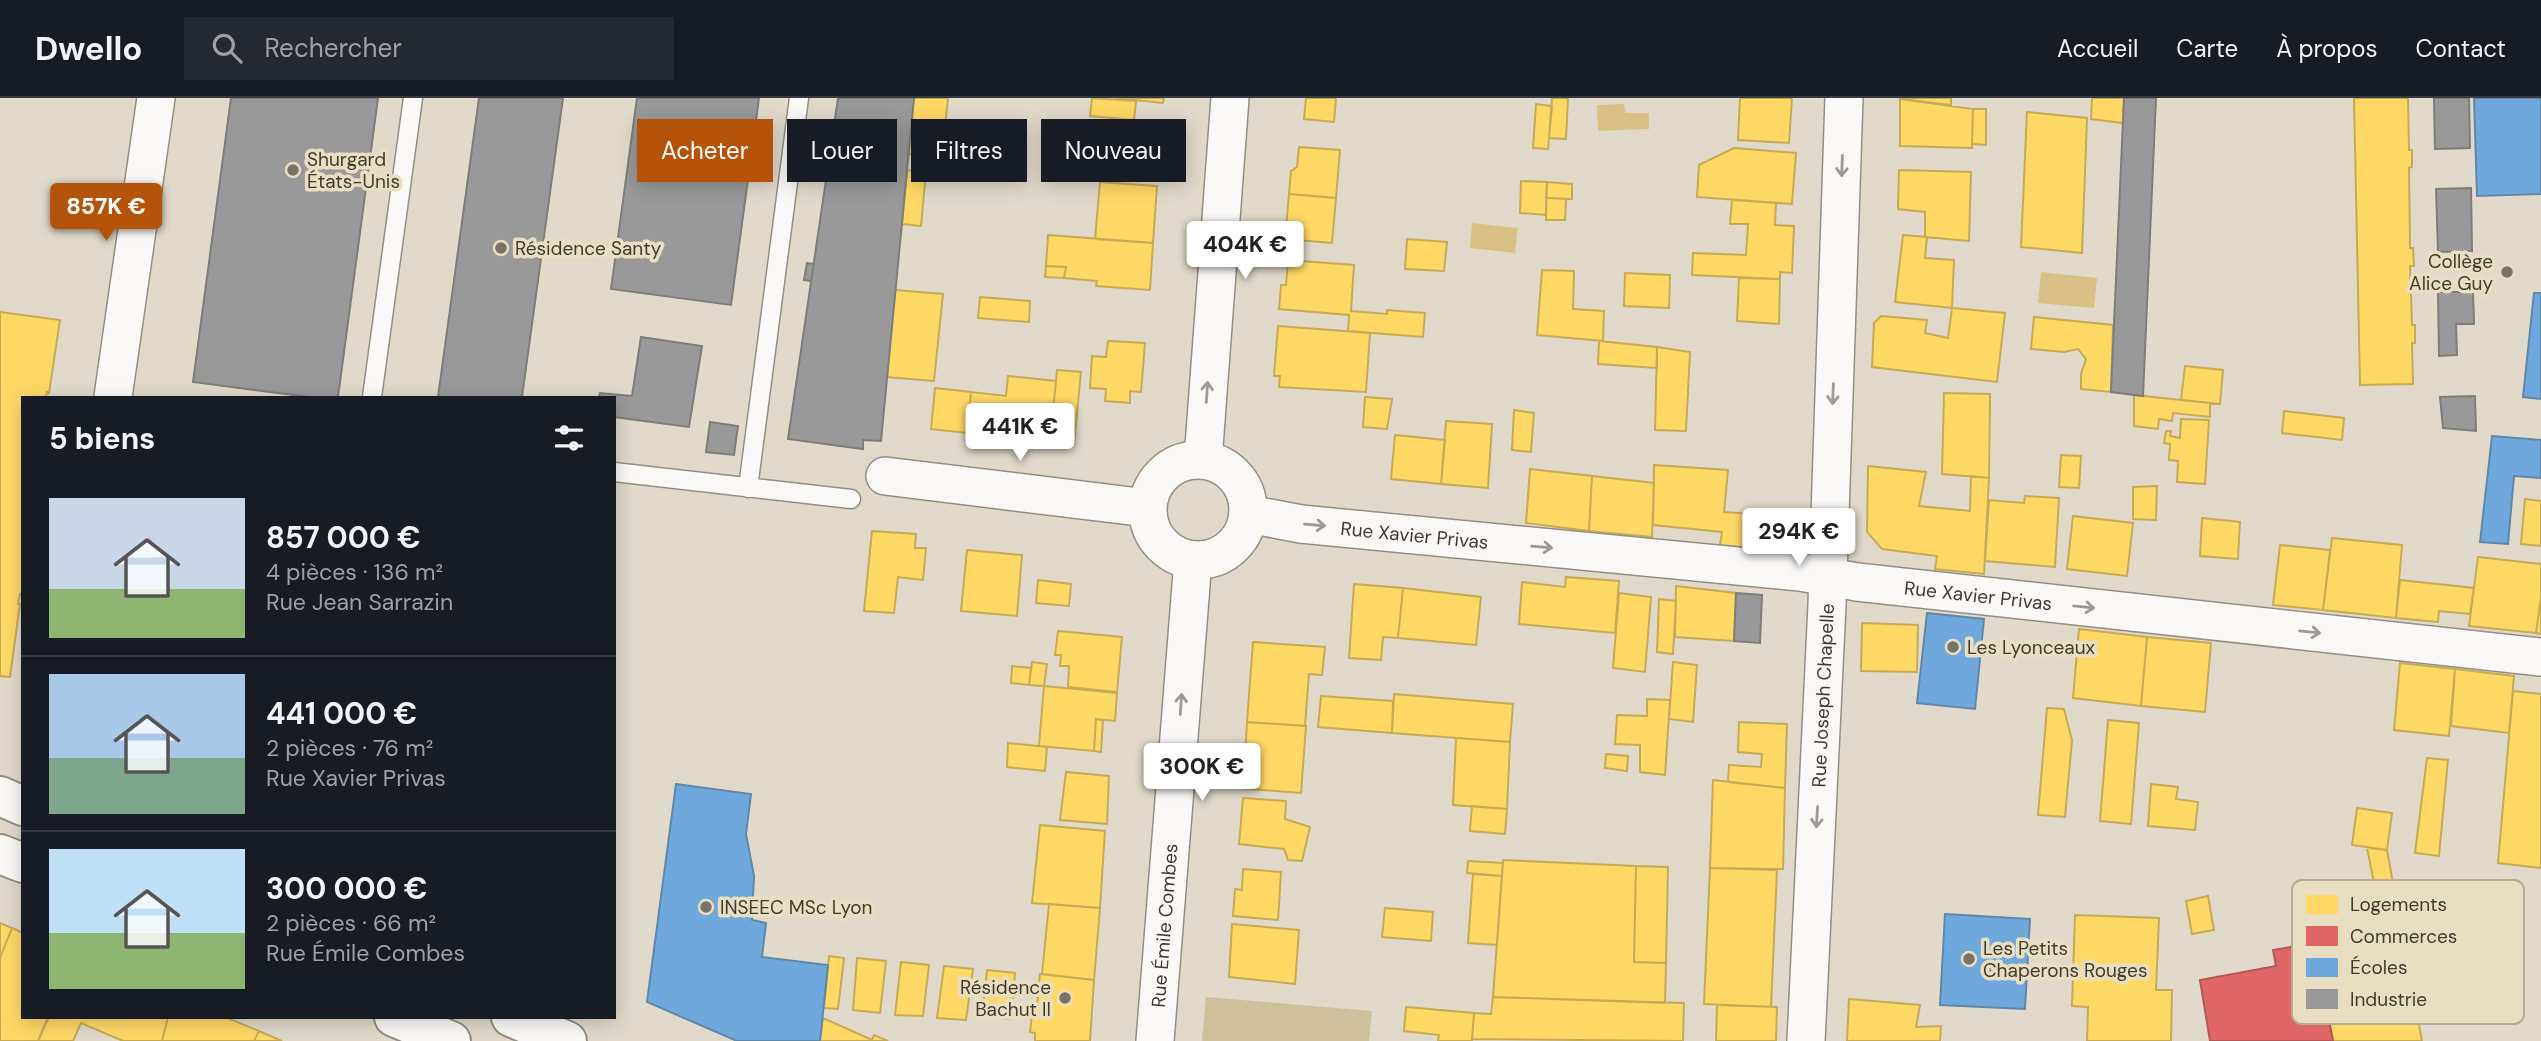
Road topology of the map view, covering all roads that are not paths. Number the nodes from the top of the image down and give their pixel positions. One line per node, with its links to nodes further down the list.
1 (156, 98): 6 (street)
2 (413, 98): 7 (lane)
3 (799, 98): 11 (lane)
4 (1230, 98): 8 (street, one-way to 4)
5 (1844, 98): 16 (street, Rue Joseph Chapelle, one-way to 16)
6 (113, 396)
7 (372, 396)
8 (1203, 460): 13 (street); 14 (street)
9 (616, 472): 11 (lane)
10 (885, 476): 13 (street)
11 (748, 488): 12 (lane)
12 (851, 499)
13 (1147, 508): 15 (street)
14 (1248, 514): 15 (street); 16 (street, Rue Xavier Privas, one-way to 16)
15 (1193, 560): 26 (street, Rue Émile Combes, one-way to 15)
16 (1828, 578): 17 (street, Rue Xavier Privas, one-way to 17); 27 (street, Rue Joseph Chapelle, one-way to 27)
17 (2541, 657)
18 (0, 796): 19 (main road)
19 (21, 805)
20 (0, 854): 21 (main road)
21 (21, 862)
22 (399, 1019): 24 (main road)
23 (516, 1019): 25 (main road)
24 (451, 1041)
25 (567, 1041)
26 (1155, 1041)
27 (1807, 1041)

